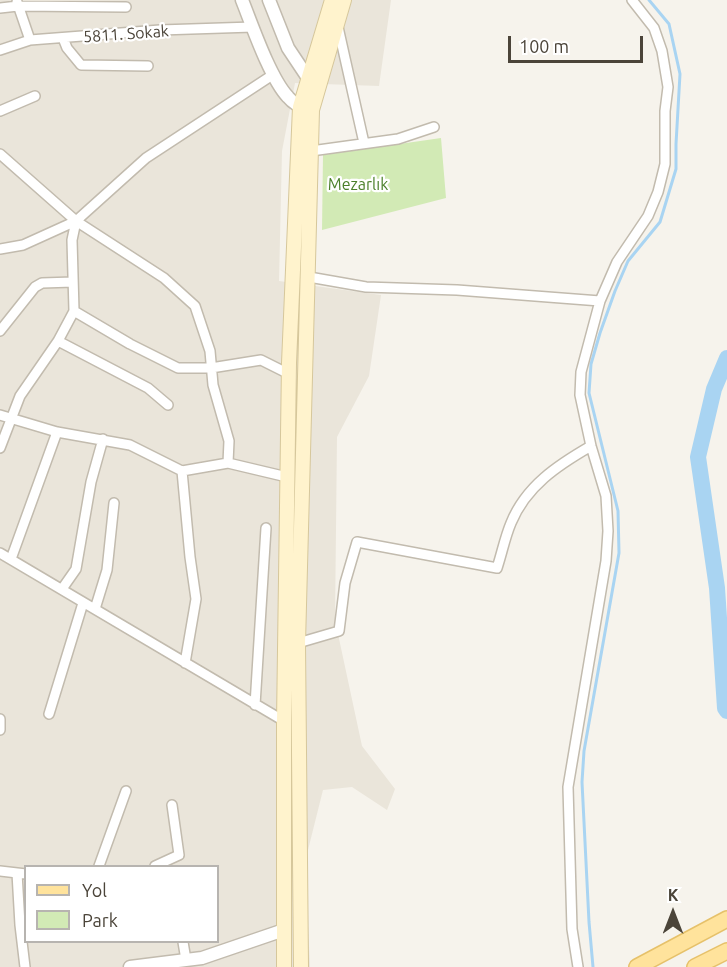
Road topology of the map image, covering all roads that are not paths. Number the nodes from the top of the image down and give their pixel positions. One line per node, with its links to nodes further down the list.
1 (242, 0): 10 (street)
2 (269, 0): 16 (street)
3 (344, 0): 9 (main road)
4 (632, 0): 29 (street)
5 (330, 2): 16 (main road)
6 (17, 3): 7 (street); 8 (street); 12 (street)
7 (126, 7)
8 (0, 8)
9 (337, 24): 17 (main road); 22 (street)
10 (253, 27): 11 (street, 5811. Sokak); 15 (street)
11 (63, 38): 12 (street, 5811. Sokak); 14 (street)
12 (30, 40): 13 (street, 5811. Sokak)
13 (0, 50)
14 (148, 66)
15 (274, 75): 19 (street); 25 (street)
16 (308, 77): 17 (street); 19 (main road)
17 (317, 92): 19 (main road)
18 (35, 96): 20 (street)
19 (306, 109): 23 (main road); 34 (main road)
20 (0, 111)
21 (434, 127): 22 (street)
22 (364, 143): 23 (street)
23 (311, 151): 27 (main road)
24 (0, 154): 25 (street)
25 (76, 221): 26 (street); 28 (street); 33 (street)
26 (0, 249)
27 (309, 277): 29 (street); 52 (main road)
28 (73, 282): 30 (street); 31 (street)
29 (600, 301): 40 (street)
30 (74, 311): 32 (street); 33 (street)
31 (0, 331)
32 (58, 342): 35 (street); 37 (street)
33 (212, 368): 34 (street); 42 (street)
34 (289, 374): 44 (main road)
35 (168, 405)
36 (0, 415): 37 (street)
37 (11, 419): 38 (street); 41 (street)
38 (57, 432): 39 (street); 48 (street)
39 (103, 439): 43 (street); 49 (street)
40 (591, 446): 52 (street); 74 (street)
41 (0, 448)
42 (228, 463): 43 (street); 44 (street)
43 (182, 471): 53 (street)
44 (287, 477): 57 (main road)
45 (114, 503): 51 (street)
46 (266, 528): 54 (street)
47 (0, 553): 48 (street)
48 (11, 559): 49 (street)
49 (62, 589): 50 (street)
50 (83, 603): 51 (street); 55 (street)
51 (95, 609): 53 (street)
52 (298, 643): 73 (main road)
53 (185, 663): 54 (street)
54 (255, 705): 57 (street)
55 (49, 714)
56 (0, 718): 58 (street)
57 (284, 721): 66 (main road)
58 (0, 730)
59 (126, 791): 61 (street)
60 (172, 805): 62 (street)
61 (100, 865)
62 (159, 865)
63 (0, 871): 64 (street)
64 (21, 874): 70 (street)
65 (721, 922): 75 (main road)
66 (284, 930): 69 (street); 72 (main road)
67 (183, 943): 69 (street)
68 (727, 951): 76 (main road)
69 (186, 960): 71 (street)
70 (26, 967)
71 (130, 967)
72 (284, 967)
73 (301, 967)
74 (578, 967)
75 (637, 967)
76 (696, 967)

